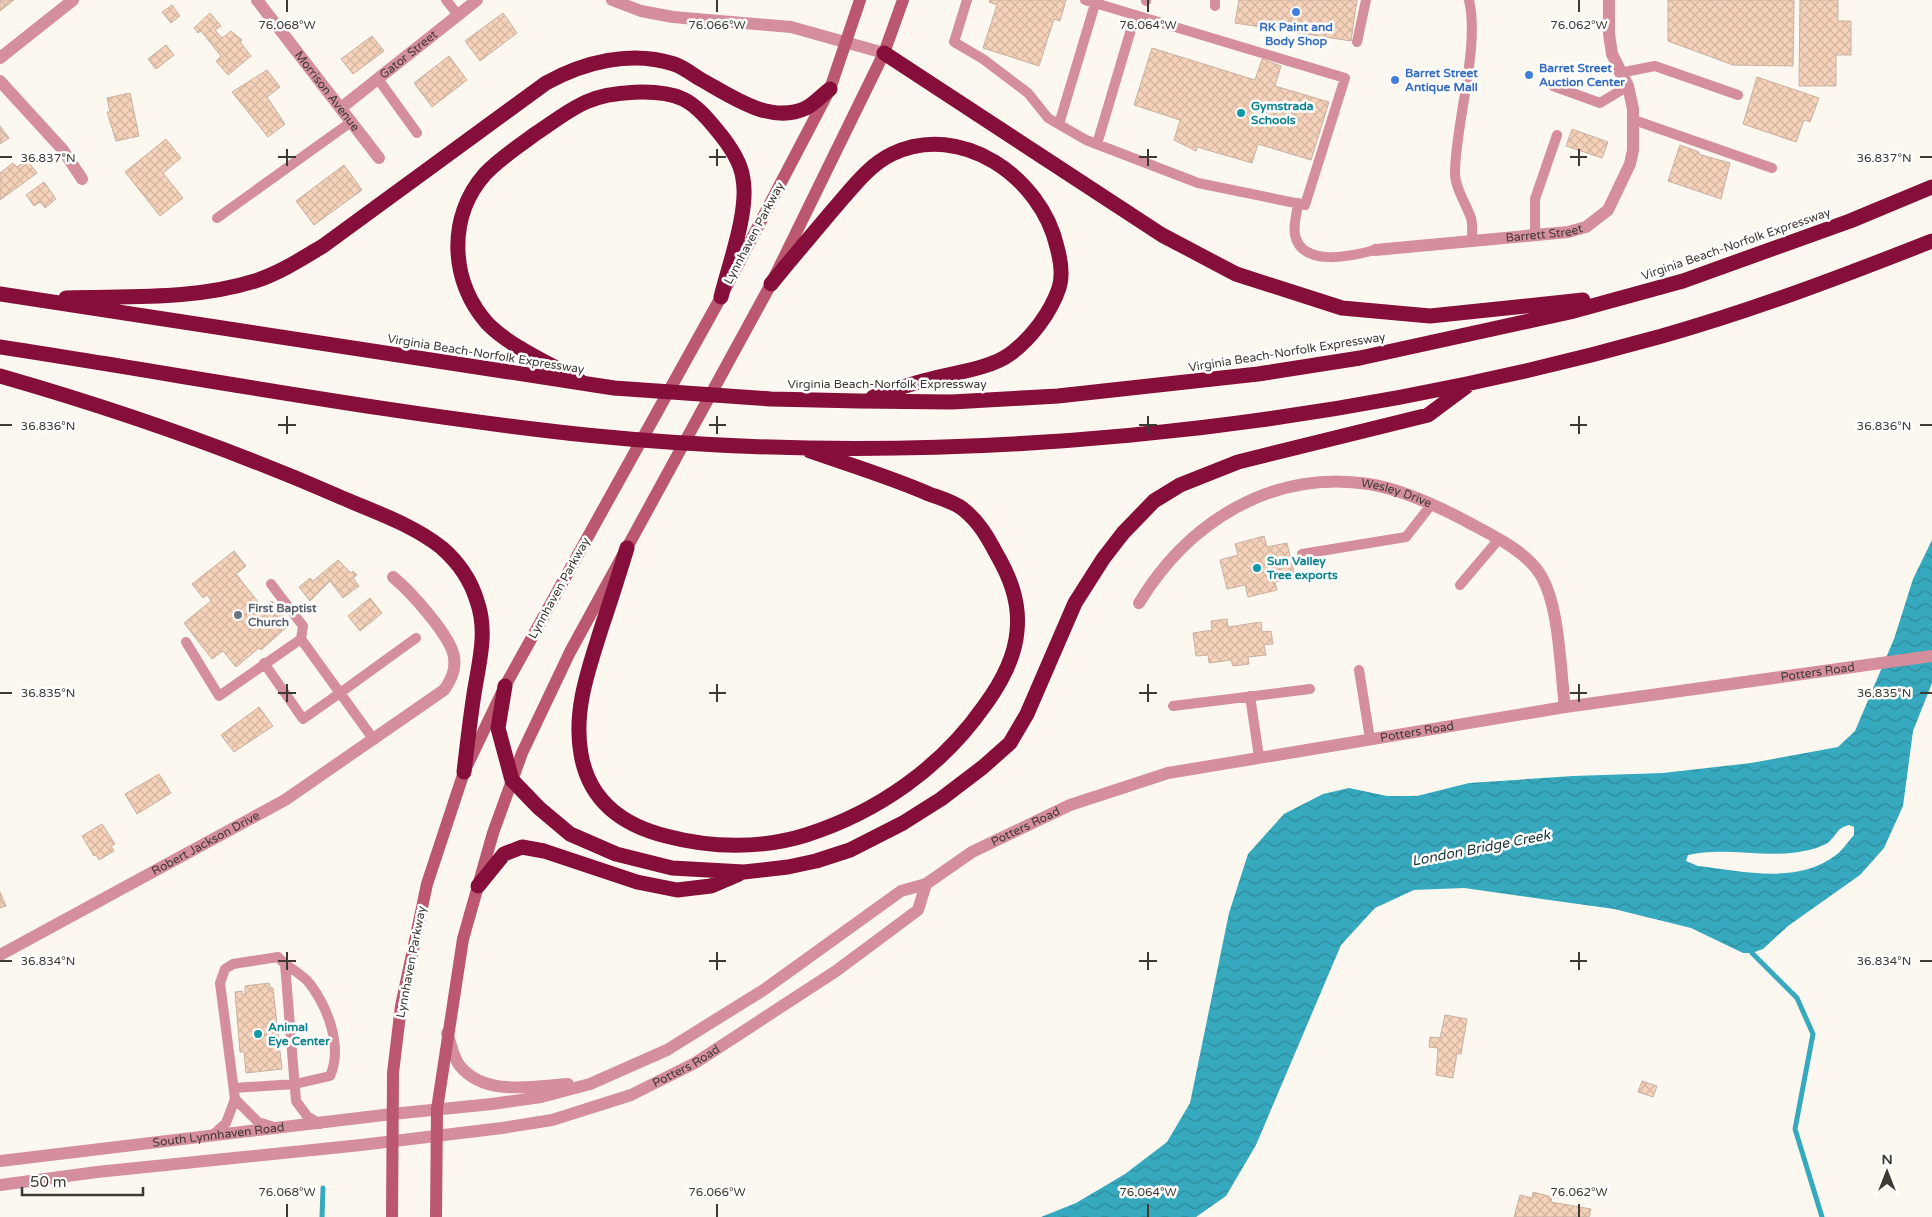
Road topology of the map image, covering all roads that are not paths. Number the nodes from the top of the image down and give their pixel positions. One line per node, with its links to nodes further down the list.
1 (74, 0): 18 (street)
2 (257, 0): 26 (street, Morrison Avenue)
3 (446, 0): 13 (lane)
4 (477, 0): 13 (street, Gator Street)
5 (612, 0): 15 (street)
6 (860, 0): 15 (main road, Lynnhaven Parkway)
7 (903, 0): 17 (main road)
8 (967, 0): 29 (lane)
9 (1366, 0): 16 (lane)
10 (1469, 0): 40 (lane)
11 (1609, 0): 19 (street, Barrett Street)
12 (1090, 2): 14 (lane); 29 (lane)
13 (458, 15): 20 (street, Gator Street)
14 (1135, 16): 32 (lane); 37 (lane)
15 (847, 41): 17 (street); 24 (main road, Lynnhaven Parkway)
16 (1357, 42)
17 (884, 53): 43 (main road); 45 (highway)
18 (0, 58)
19 (1619, 73): 23 (street, Barrett Street); 25 (lane)
20 (378, 79): 26 (street, Gator Street); 30 (lane)
21 (0, 80): 35 (street)
22 (1553, 86): 23 (lane)
23 (1628, 86): 27 (street, Barrett Street)
24 (830, 89): 46 (main road, Lynnhaven Parkway); 47 (highway)
25 (1738, 95)
26 (341, 108): 28 (street, Morrison Avenue)
27 (1634, 120): 34 (lane); 39 (street, Barrett Street)
28 (351, 122): 33 (street, Morrison Avenue); 38 (lane)
29 (1059, 124): 32 (lane)
30 (417, 133)
31 (1557, 135): 39 (lane)
32 (1097, 144): 37 (lane)
33 (379, 158)
34 (1772, 168)
35 (82, 179)
36 (1932, 187): 45 (highway, Virginia Beach-Norfolk Expressway)
37 (1298, 203): 42 (lane)
38 (218, 218)
39 (1536, 235): 40 (street, Barrett Street)
40 (1472, 241): 42 (street, Barrett Street)
41 (1932, 241): 50 (highway)
42 (1375, 250)
43 (771, 284): 52 (highway); 56 (main road)
44 (0, 294): 47 (highway, Virginia Beach-Norfolk Expressway)
45 (1630, 296): 52 (highway, Virginia Beach-Norfolk Expressway)
46 (721, 297): 51 (highway); 68 (main road, Lynnhaven Parkway)
47 (29, 299): 51 (highway, Virginia Beach-Norfolk Expressway)
48 (0, 346): 53 (highway)
49 (0, 376): 77 (highway)
50 (1470, 384): 53 (highway); 79 (highway)
51 (588, 385): 52 (highway, Virginia Beach-Norfolk Expressway)
52 (859, 401)
53 (796, 447): 56 (highway)
54 (1431, 505): 55 (street, Wesley Drive); 57 (lane); 61 (street, Wesley Drive)
55 (1499, 539): 60 (lane); 73 (street, Wesley Drive)
56 (627, 548): 78 (main road)
57 (1302, 554)
58 (393, 577): 75 (street, Robert Jackson Drive)
59 (271, 584): 63 (lane)
60 (1460, 585)
61 (1139, 603)
62 (416, 638): 70 (lane)
63 (301, 639): 66 (lane); 70 (lane)
64 (186, 642): 66 (lane)
65 (1932, 656): 73 (street, Potters Road)
66 (264, 663): 70 (lane)
67 (1359, 670): 74 (lane)
68 (505, 686): 77 (main road, Lynnhaven Parkway); 78 (highway)
69 (1310, 689): 71 (lane)
70 (340, 693): 75 (lane)
71 (1250, 696): 72 (lane); 76 (lane)
72 (1173, 706)
73 (1565, 707): 74 (street, Potters Road)
74 (1370, 739): 76 (street, Potters Road)
75 (374, 740): 82 (street, Robert Jackson Drive)
76 (1259, 757): 80 (street, Potters Road)
77 (464, 772): 90 (main road, Lynnhaven Parkway)
78 (512, 780): 79 (highway); 81 (main road)
79 (744, 872): 81 (highway)
80 (926, 884): 86 (street, Potters Road); 94 (street, Potters Road)
81 (478, 886): 84 (main road)
82 (0, 955)
83 (285, 964): 85 (lane); 85 (lane); 87 (lane)
84 (447, 1033): 86 (street); 89 (main road)
85 (295, 1084): 87 (lane); 91 (lane)
86 (590, 1084): 89 (street, Potters Road)
87 (234, 1088): 88 (lane)
88 (235, 1099): 92 (lane); 93 (lane)
89 (437, 1109): 90 (street, South Lynnhaven Road); 94 (main road)
90 (392, 1114): 91 (street, South Lynnhaven Road); 95 (main road, Lynnhaven Parkway)
91 (320, 1124): 92 (street, South Lynnhaven Road)
92 (278, 1129): 93 (street, South Lynnhaven Road)
93 (214, 1134): 96 (street, South Lynnhaven Road)
94 (436, 1137): 95 (street, Potters Road); 99 (main road)
95 (392, 1142): 97 (street, South Lynnhaven Road); 98 (main road, Lynnhaven Parkway)
96 (0, 1161)
97 (0, 1185)
98 (392, 1217)
99 (436, 1217)

